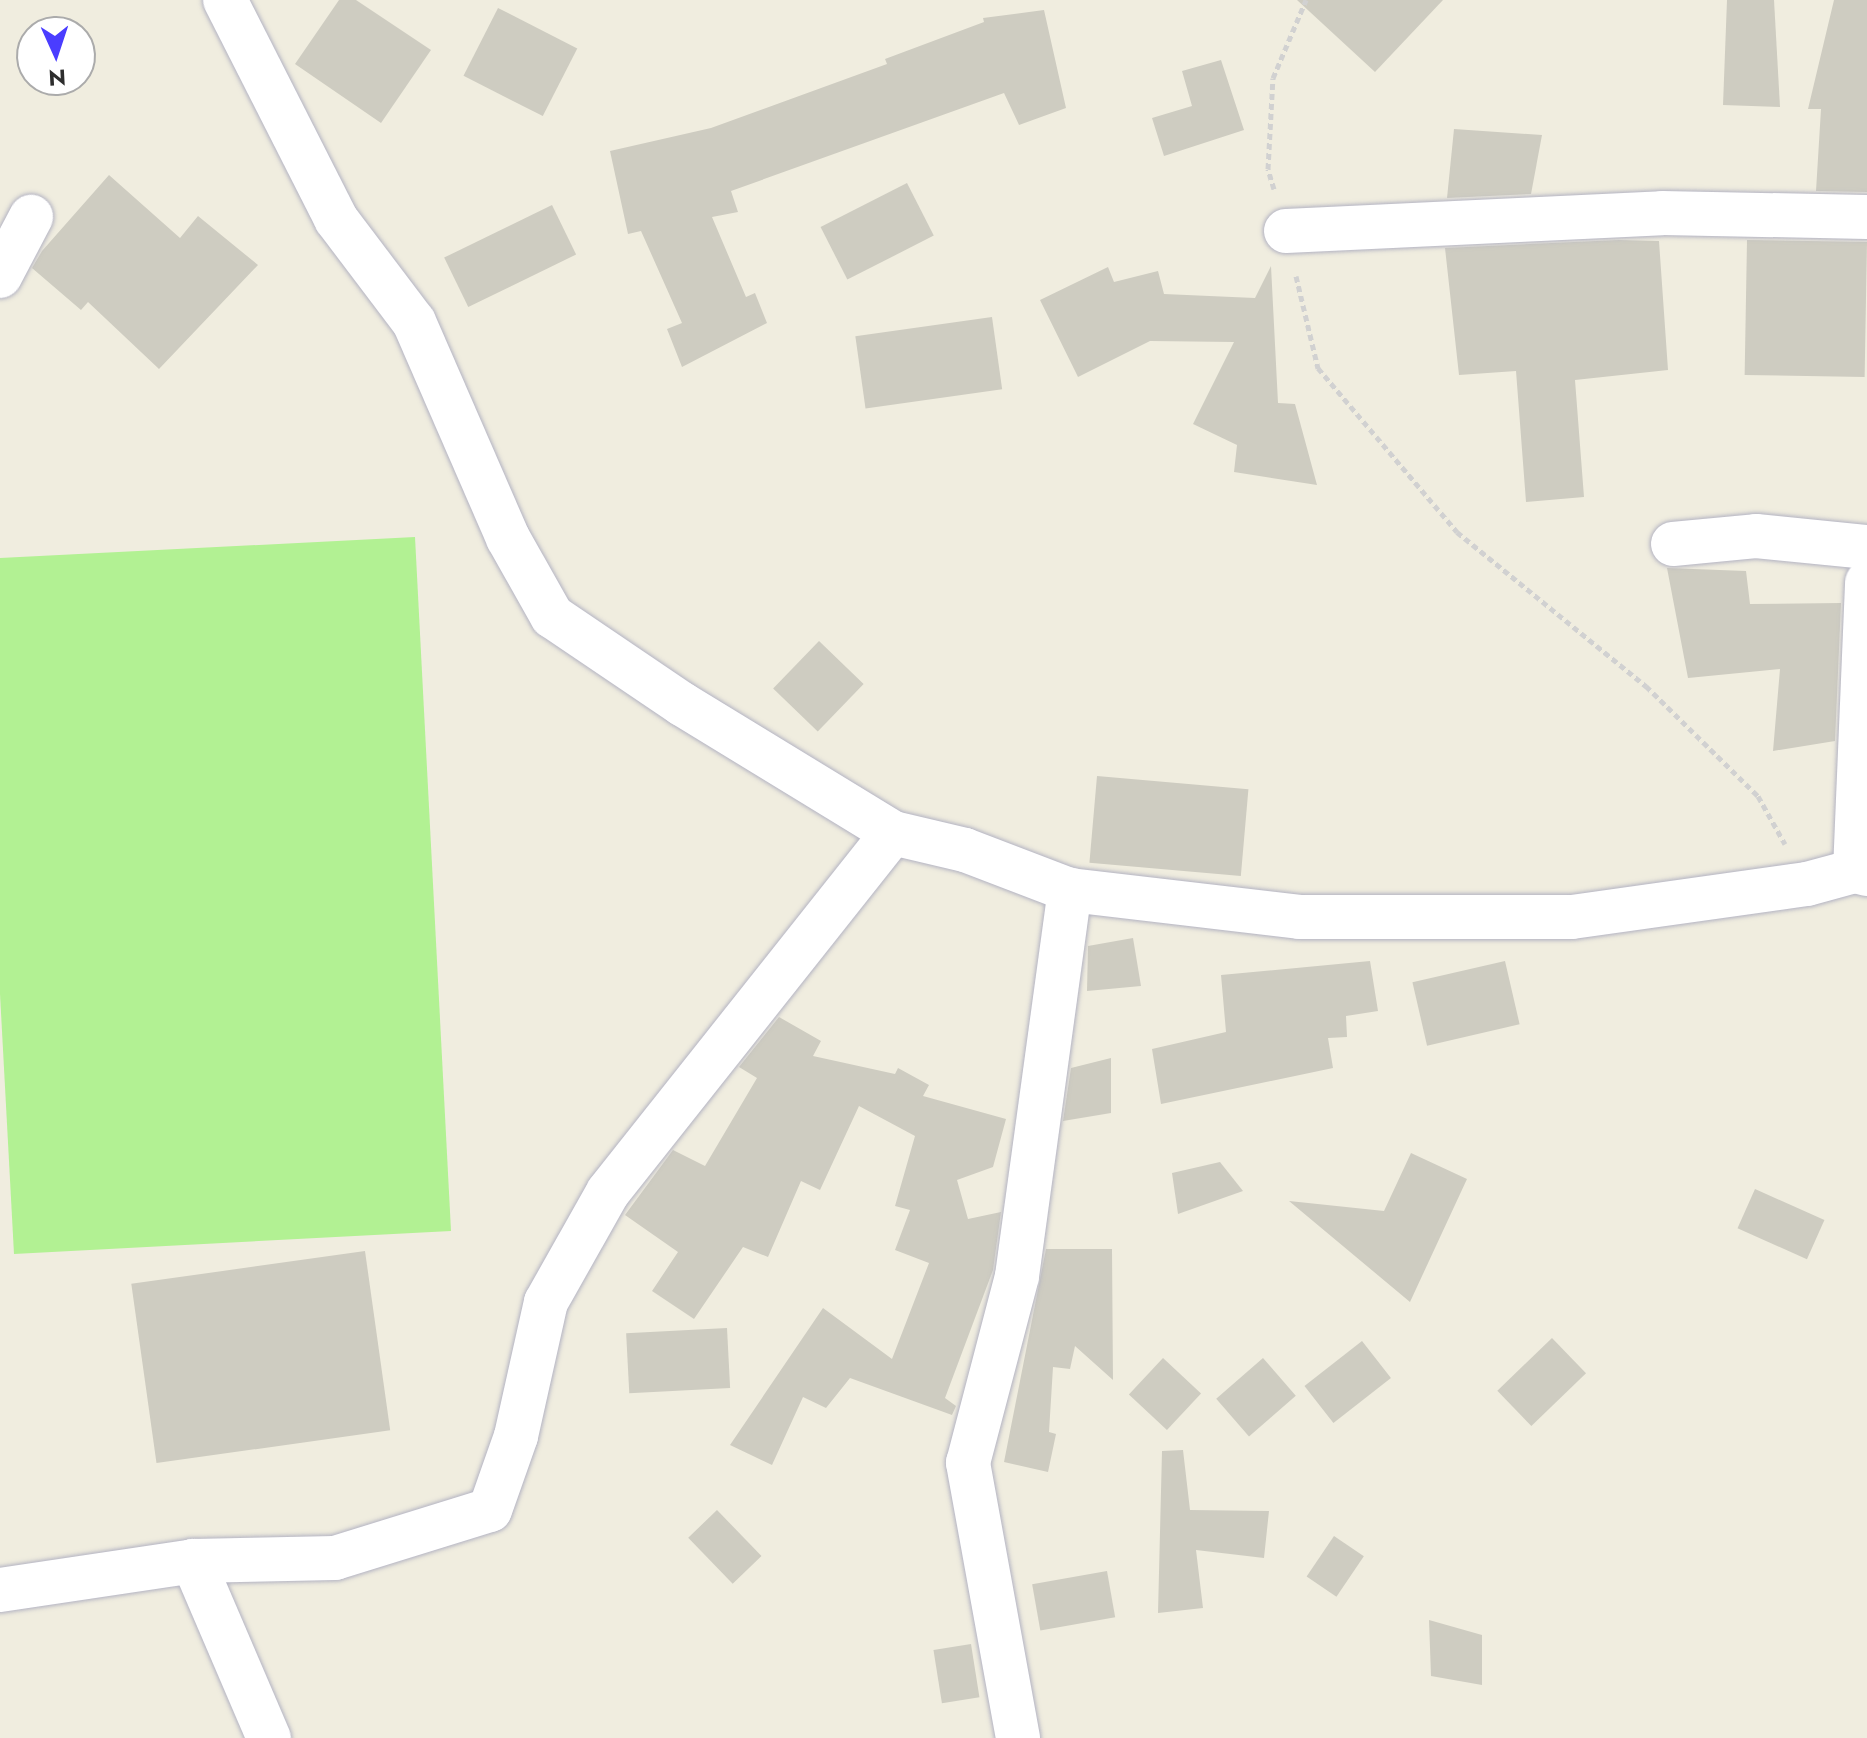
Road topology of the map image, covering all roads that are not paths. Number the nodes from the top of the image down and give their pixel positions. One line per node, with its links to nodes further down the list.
1 (225, 0): 9 (street)
2 (31, 217): 5 (street)
3 (1867, 217): 4 (street)
4 (1286, 231)
5 (0, 276)
6 (1673, 544): 7 (street)
7 (1867, 547)
8 (1867, 582): 10 (street)
9 (893, 833): 11 (street); 12 (street)
10 (1861, 872): 11 (street)
11 (1070, 890): 15 (street)
12 (193, 1561): 13 (street); 14 (street)
13 (0, 1590)
14 (269, 1738)
15 (1018, 1738)

